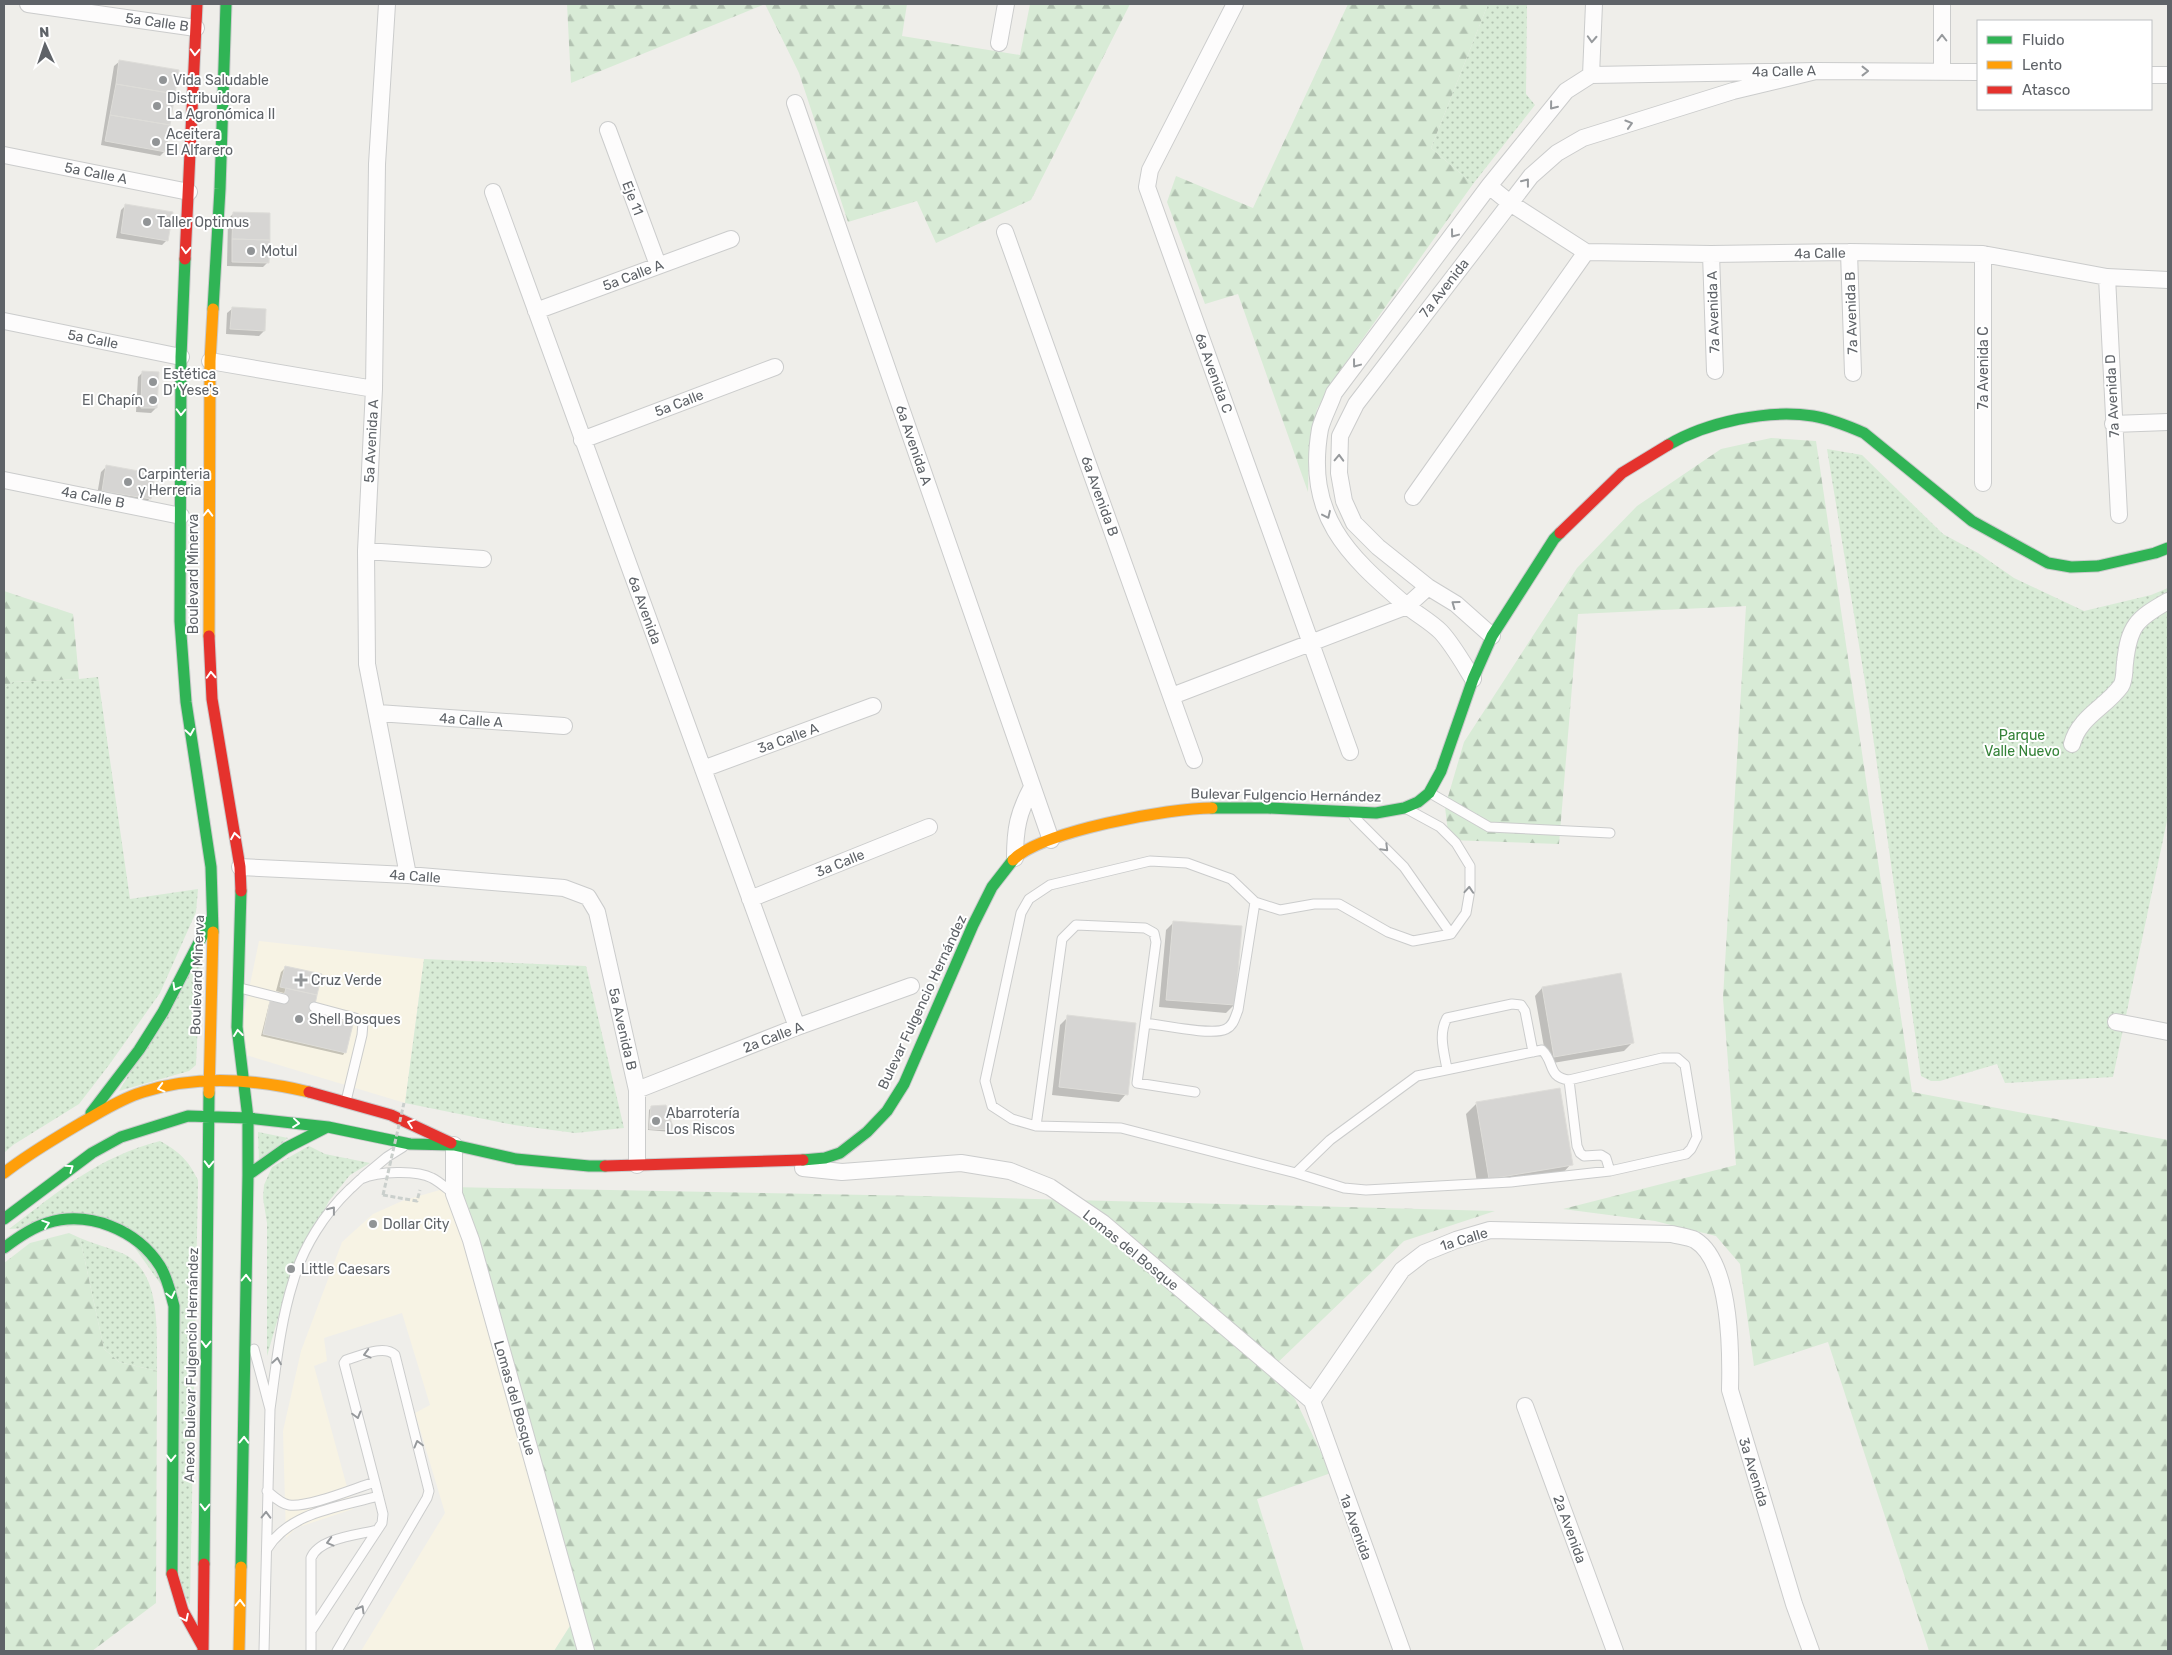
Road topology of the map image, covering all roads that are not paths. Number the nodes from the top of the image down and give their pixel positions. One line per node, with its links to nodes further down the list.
1 (28, 4): 9 (street, 5a Calle B)
2 (198, 4): 9 (street, Boulevard Minerva)
3 (226, 4): 38 (street, Boulevard Minerva)
4 (387, 4): 42 (street, 5a Avenida A)
5 (1006, 4): 10 (street)
6 (1235, 4): 58 (street, 6a Avenida C)
7 (1594, 4): 15 (street, one-way to 15)
8 (1942, 4): 12 (street, one-way to 8)
9 (196, 28): 21 (street, Boulevard Minerva, one-way to 21)
10 (999, 43)
11 (1816, 71): 12 (street, 4a Calle A, one-way to 12); 15 (street, 4a Calle A); 23 (street, 7a Avenida, one-way to 11)
12 (1942, 72): 13 (street, 4a Calle A)
13 (1977, 72)
14 (2152, 74): 16 (street)
15 (1591, 75): 20 (street, 7a Avenida, one-way to 20)
16 (2168, 75)
17 (795, 103): 68 (street, 6a Avenida A)
18 (608, 130): 30 (street, Eje 11)
19 (4, 155): 21 (street, 5a Calle A)
20 (1489, 186): 23 (street); 34 (street, 7a Avenida, one-way to 34)
21 (189, 192): 37 (street, Boulevard Minerva, one-way to 37)
22 (493, 192): 33 (street, 6a Avenida)
23 (1510, 203): 26 (street); 36 (street, 7a Avenida)
24 (1005, 232): 60 (street, 6a Avenida B)
25 (731, 239): 30 (street, 5a Calle A)
26 (1586, 252): 28 (street, 4a Calle); 48 (street)
27 (1849, 252): 28 (street, 4a Calle); 29 (street, 4a Calle); 41 (street, 7a Avenida B)
28 (1711, 254): 40 (street, 7a Avenida A)
29 (1983, 254): 31 (street, 4a Calle); 47 (street, 7a Avenida C)
30 (658, 265): 33 (street, 5a Calle A)
31 (2107, 277): 32 (street, 4a Calle); 44 (street, 7a Avenida D)
32 (2168, 280)
33 (536, 311): 45 (street, 6a Avenida)
34 (1392, 316): 36 (street); 56 (street, 7a Avenida, one-way to 56)
35 (4, 321): 37 (street, 5a Calle)
36 (1411, 330): 54 (street, 7a Avenida, one-way to 36)
37 (181, 357): 50 (street, Boulevard Minerva, one-way to 50)
38 (210, 361): 42 (street); 76 (street, Boulevard Minerva, one-way to 38)
39 (776, 366): 45 (street, 5a Calle)
40 (1715, 371)
41 (1853, 373)
42 (374, 389): 52 (street, 5a Avenida A)
43 (2168, 422): 44 (street)
44 (2113, 424): 49 (street, 7a Avenida D)
45 (582, 440): 67 (street, 6a Avenida)
46 (4, 480): 50 (street, 4a Calle B)
47 (1983, 483)
48 (1413, 496)
49 (2119, 515)
50 (182, 516): 81 (street, Boulevard Minerva, one-way to 81)
51 (2168, 548): 57 (street, Bulevar Fulgencio Hernández)
52 (366, 552): 53 (street); 62 (street, 5a Avenida A)
53 (483, 559)
54 (1428, 587): 56 (street); 57 (street, 7a Avenida, one-way to 54)
55 (2168, 601): 64 (street)
56 (1408, 606): 58 (street); 59 (street, 7a Avenida)
57 (1492, 636): 59 (street, Bulevar Fulgencio Hernández)
58 (1312, 644): 60 (street); 65 (street, 6a Avenida C)
59 (1473, 679): 69 (street, Bulevar Fulgencio Hernández)
60 (1172, 696): 66 (street, 6a Avenida B)
61 (873, 706): 67 (street, 3a Calle A)
62 (378, 713): 63 (street, 4a Calle A); 77 (street, 5a Avenida A)
63 (564, 726)
64 (2072, 744)
65 (1350, 752)
66 (1194, 760)
67 (703, 769): 79 (street, 6a Avenida)
68 (1032, 787): 74 (street, 6a Avenida A); 75 (street)
69 (1429, 793): 70 (street, Bulevar Fulgencio Hernández); 73 (lane)
70 (1404, 808): 71 (street, Bulevar Fulgencio Hernández); 82 (lane, one-way to 70)
71 (1350, 813): 74 (street, Bulevar Fulgencio Hernández); 82 (lane, one-way to 82)
72 (929, 828): 79 (street, 3a Calle)
73 (1610, 833)
74 (1051, 840): 75 (street, Bulevar Fulgencio Hernández)
75 (1015, 858): 106 (street, Bulevar Fulgencio Hernández)
76 (240, 867): 77 (street, 4a Calle); 84 (street, Boulevard Minerva)
77 (408, 875): 78 (street, 4a Calle)
78 (588, 897): 96 (street, 5a Avenida B)
79 (750, 899): 89 (street, 6a Avenida)
80 (1254, 902): 82 (lane); 88 (lane); 103 (lane)
81 (214, 912): 93 (street, Boulevard Minerva); 101 (street, one-way to 101)
82 (1451, 934)
83 (911, 986): 89 (street, 2a Calle A)
84 (237, 987): 85 (lane); 95 (street, Boulevard Minerva, one-way to 84)
85 (284, 999)
86 (314, 1007): 98 (lane)
87 (2116, 1022): 90 (street)
88 (1145, 1023): 97 (lane); 103 (lane)
89 (797, 1027): 96 (street, 2a Calle A)
90 (2168, 1032)
91 (1532, 1052): 92 (lane); 92 (lane); 94 (lane)
92 (1447, 1069): 110 (lane)
93 (209, 1080): 95 (street, Bulevar Fulgencio Hernández); 99 (street, Anexo Bulevar Fulgencio Hernández); 101 (street, Bulevar Fulgencio Hernández, one-way to 101)
94 (1569, 1080): 108 (lane); 108 (lane)
95 (245, 1081): 98 (street, Bulevar Fulgencio Hernández); 100 (street)
96 (637, 1090): 107 (street, 5a Avenida B)
97 (1195, 1092)
98 (346, 1101): 105 (street, Bulevar Fulgencio Hernández, one-way to 98)
99 (209, 1116): 100 (street, Bulevar Fulgencio Hernández); 114 (street, Bulevar Fulgencio Hernández, one-way to 99); 127 (street, Anexo Bulevar Fulgencio Hernández, one-way to 127)
100 (248, 1118): 102 (street, Bulevar Fulgencio Hernández, one-way to 102); 111 (street)
101 (85, 1121): 109 (street, Bulevar Fulgencio Hernández)
102 (328, 1126): 104 (street, Bulevar Fulgencio Hernández); 111 (street)
103 (1036, 1126): 110 (lane)
104 (410, 1144): 105 (street, Bulevar Fulgencio Hernández); 112 (lane)
105 (454, 1145): 107 (street, Bulevar Fulgencio Hernández); 113 (street, Lomas del Bosque)
106 (741, 1162): 107 (street, Bulevar Fulgencio Hernández); 118 (street, Lomas del Bosque)
107 (637, 1165)
108 (1610, 1170): 110 (lane)
109 (4, 1173)
110 (1296, 1174)
111 (248, 1175): 117 (street, one-way to 111)
112 (361, 1179): 113 (lane); 120 (lane, one-way to 112)
113 (454, 1194): 132 (street, Lomas del Bosque)
114 (4, 1219)
115 (4, 1248): 127 (street, one-way to 127)
116 (1723, 1288): 118 (street, 1a Calle); 135 (street, 3a Avenida)
117 (246, 1318): 120 (lane); 128 (street, one-way to 117)
118 (1312, 1402): 133 (street, 1a Avenida)
119 (1526, 1406): 134 (street, 2a Avenida)
120 (270, 1409): 122 (lane)
121 (375, 1482): 122 (lane); 123 (lane); 131 (lane, one-way to 121)
122 (267, 1491): 125 (lane, one-way to 122)
123 (378, 1496): 124 (lane); 125 (lane)
124 (377, 1530): 126 (lane); 126 (lane, one-way to 126)
125 (266, 1552): 129 (lane)
126 (311, 1631): 130 (lane)
127 (203, 1649)
128 (239, 1651)
129 (264, 1651)
130 (311, 1651)
131 (337, 1651)
132 (586, 1651)
133 (1402, 1651)
134 (1615, 1651)
135 (1811, 1651)

